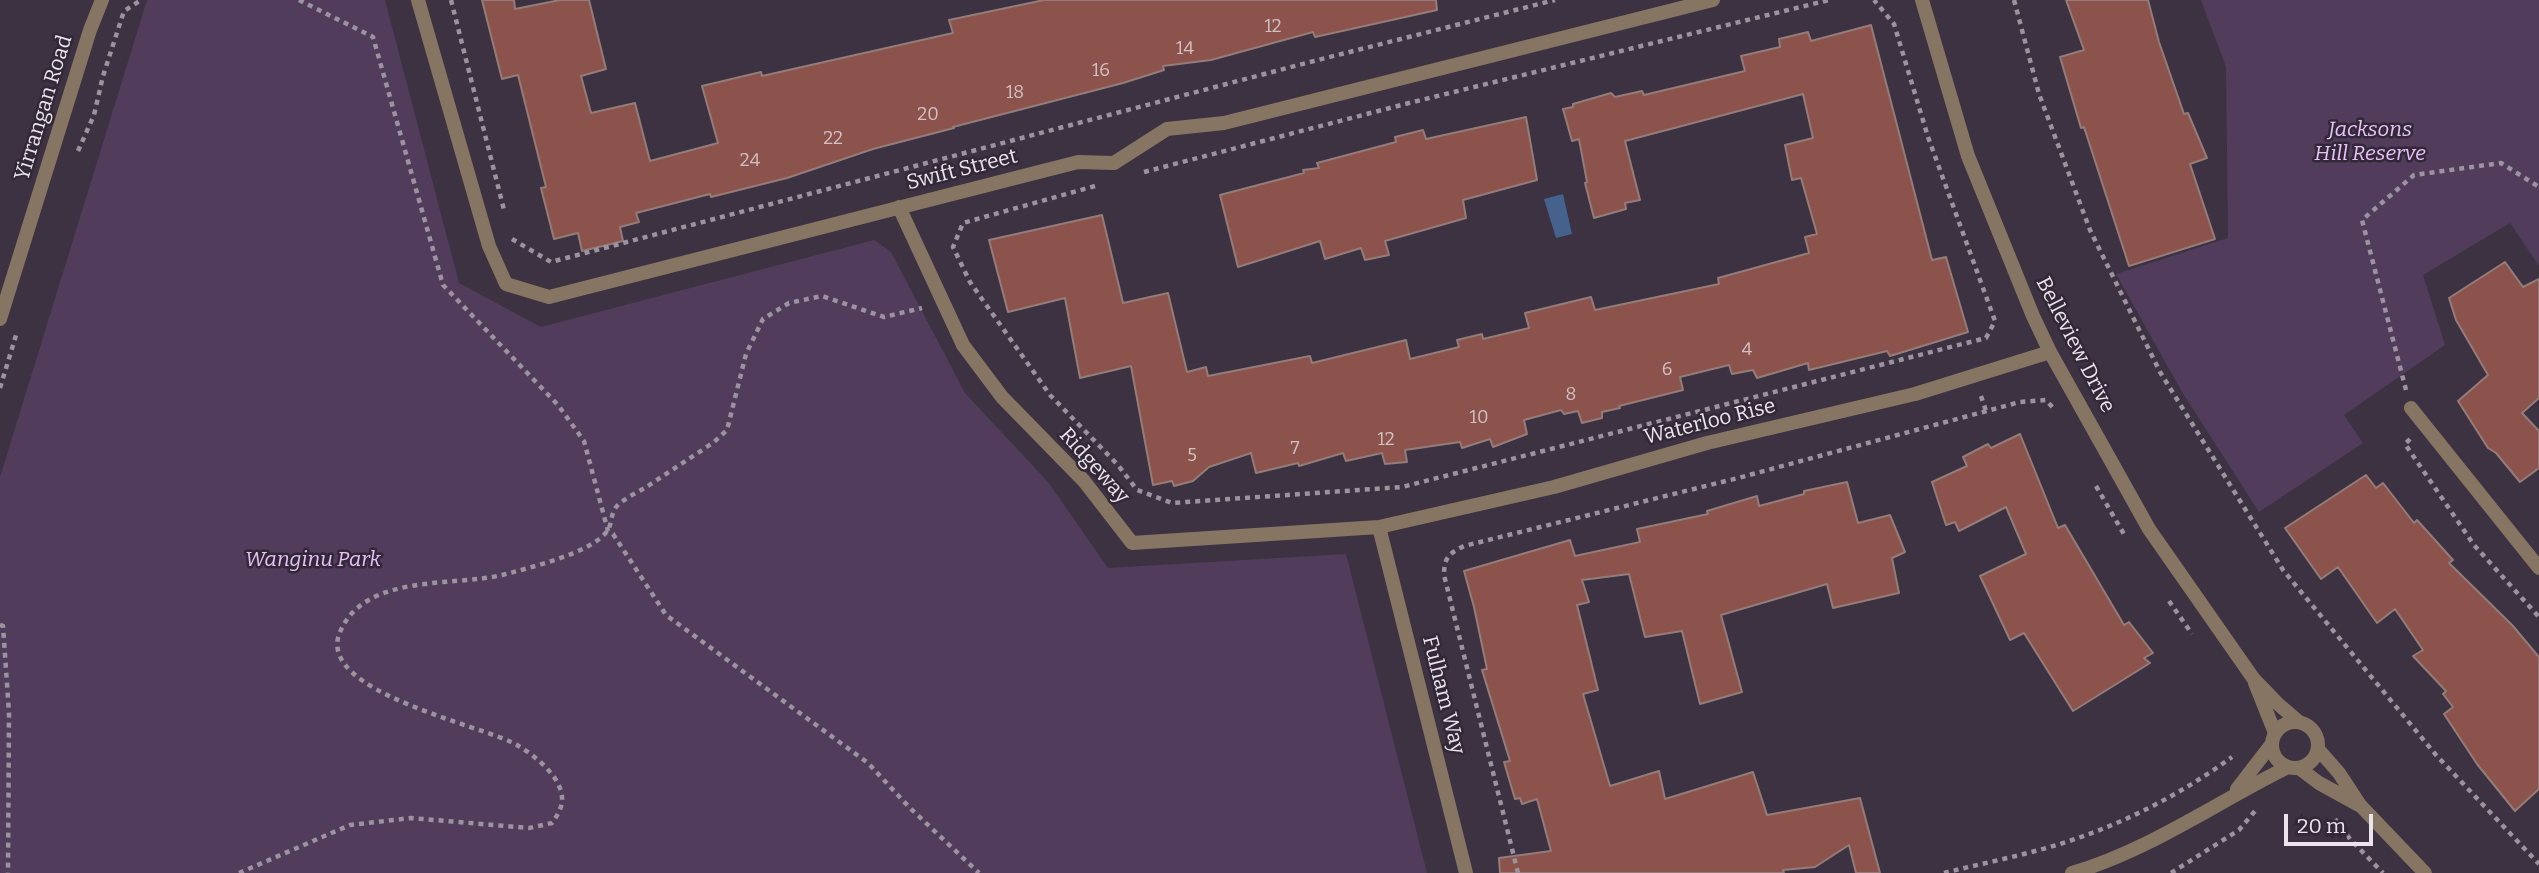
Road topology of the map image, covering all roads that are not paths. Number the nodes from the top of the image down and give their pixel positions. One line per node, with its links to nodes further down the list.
1 (94, 0): 6 (street, Yirrangan Road)
2 (102, 0): 6 (street, Yirrangan Road)
3 (418, 0): 7 (street, Swift Street)
4 (1713, 0): 7 (street, Swift Street)
5 (1922, 0): 9 (street, Belleview Drive)
6 (90, 30): 8 (street, Yirrangan Road)
7 (899, 207): 11 (street, Ridgeway)
8 (0, 319)
9 (2050, 352): 11 (street, Waterloo Rise); 13 (street, Belleview Drive)
10 (2411, 408): 12 (street)
11 (1379, 527): 20 (street, Fulham Way)
12 (2539, 568)
13 (2253, 678): 14 (street, Belleview Drive); 15 (street, Belleview Drive)
14 (2299, 722): 15 (street); 16 (street)
15 (2273, 739): 17 (street); 18 (street)
16 (2318, 750): 17 (street); 19 (street)
17 (2293, 768): 18 (street); 19 (street)
18 (2228, 797): 21 (street)
19 (2360, 805): 22 (street)
20 (1466, 873)
21 (2072, 873)
22 (2425, 873)

